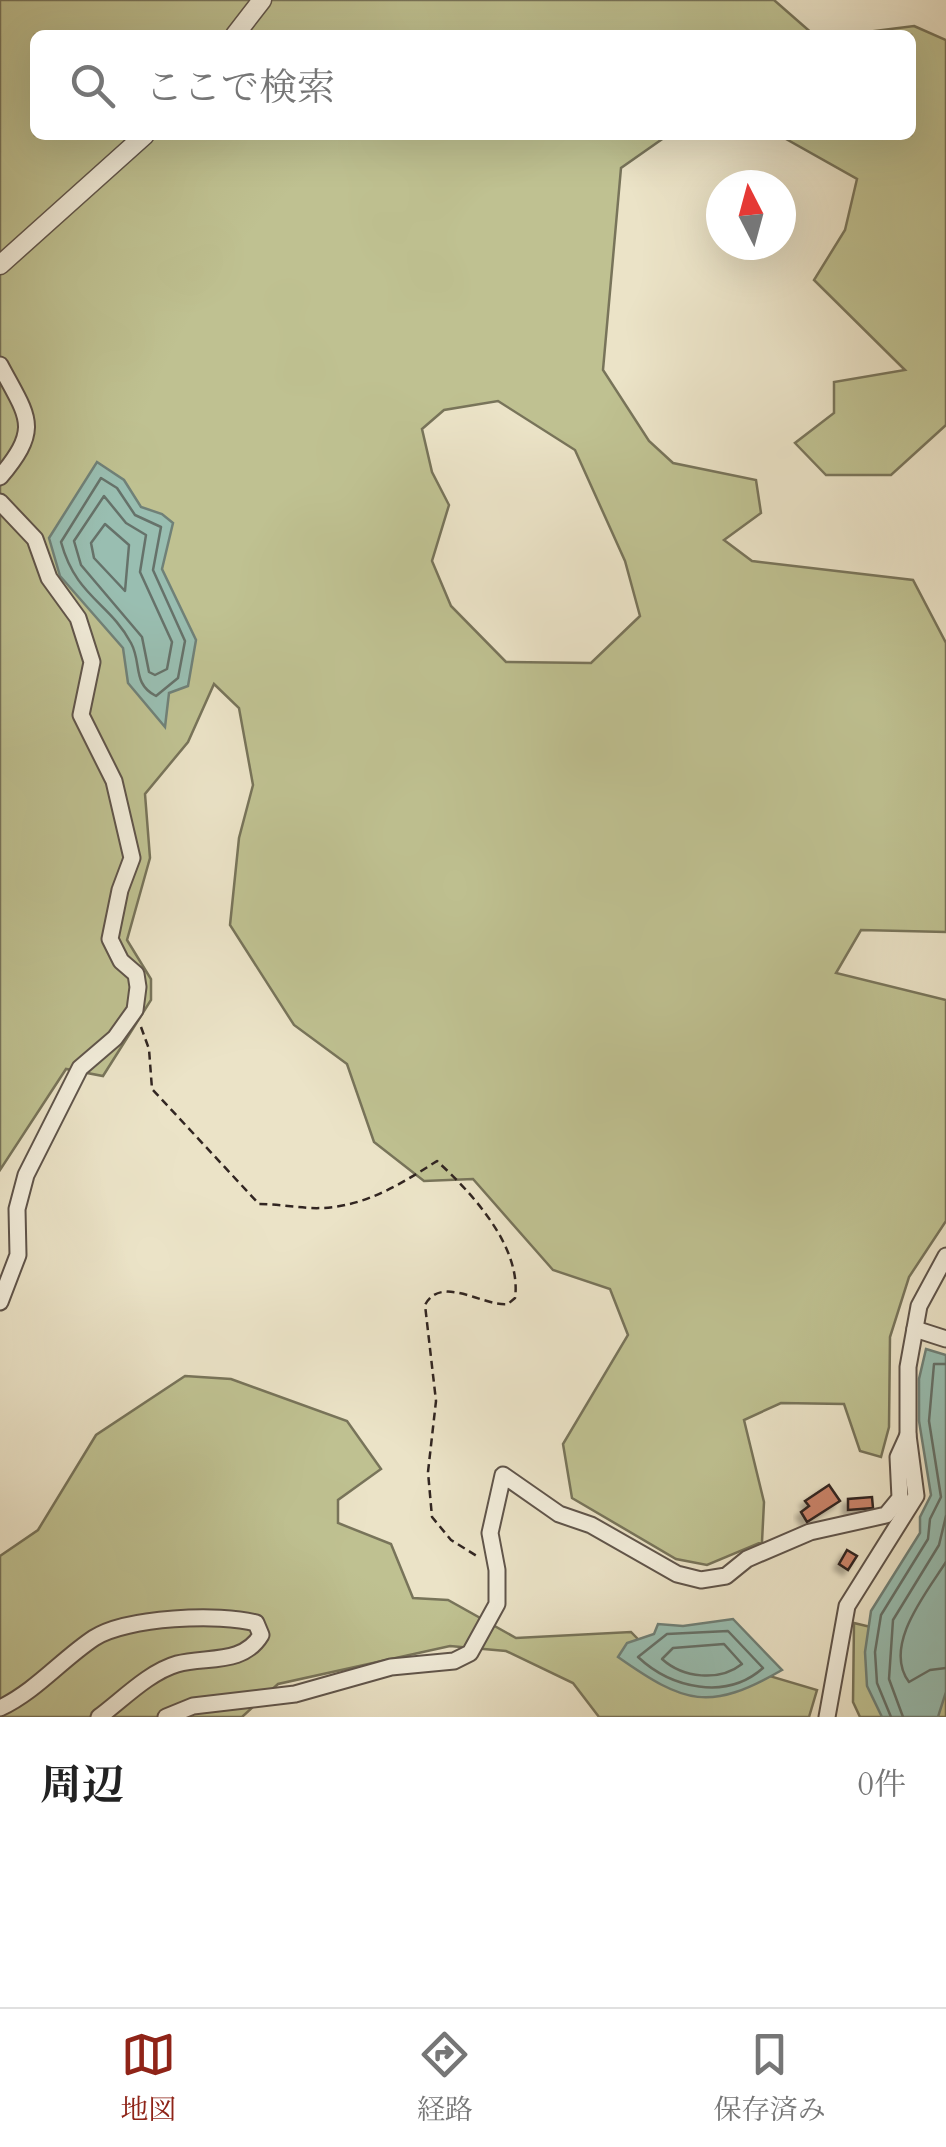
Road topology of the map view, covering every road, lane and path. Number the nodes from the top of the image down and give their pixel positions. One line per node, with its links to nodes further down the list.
1 (262, 0): 2 (street)
2 (239, 30)
3 (139, 140): 4 (street)
4 (0, 264)
5 (0, 365): 6 (street)
6 (0, 477)
7 (0, 502): 8 (street)
8 (134, 1010): 10 (street); 14 (path)
9 (946, 1256): 11 (street)
10 (0, 1302)
11 (915, 1329): 12 (street); 13 (street)
12 (946, 1339)
13 (908, 1435): 14 (street); 18 (street)
14 (498, 1570): 17 (street)
15 (0, 1708): 16 (street)
16 (99, 1717)
17 (166, 1717)
18 (828, 1717)

